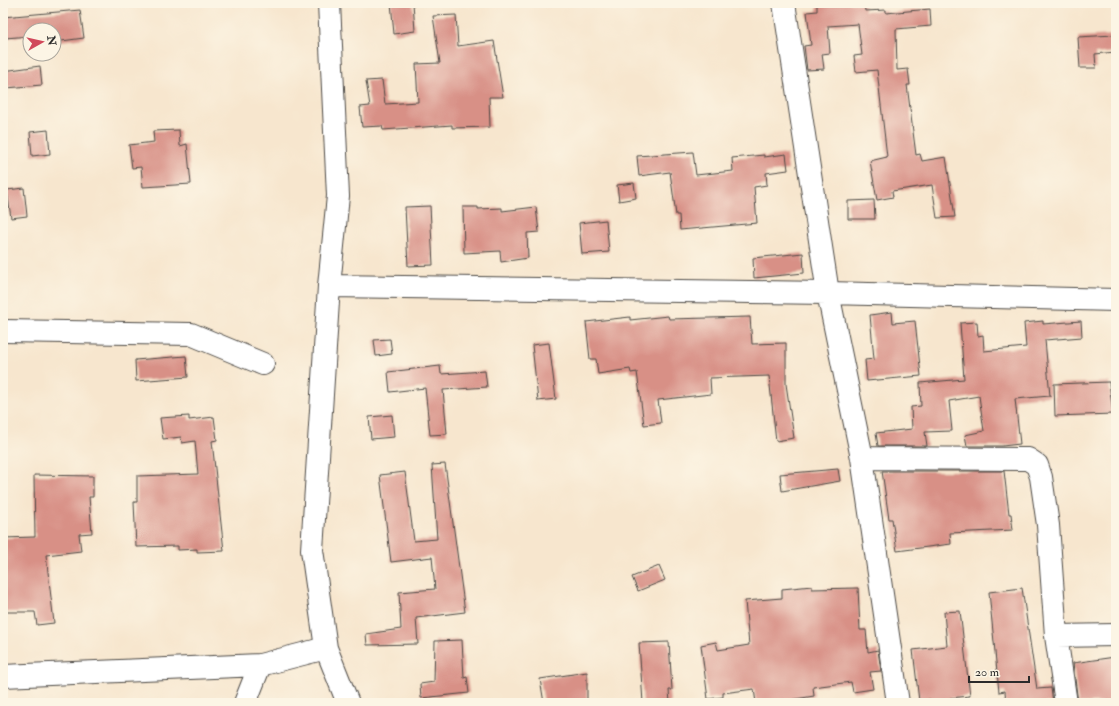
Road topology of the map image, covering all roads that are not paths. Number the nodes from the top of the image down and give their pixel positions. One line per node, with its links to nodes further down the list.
1 (329, 3): 3 (street)
2 (784, 3): 4 (street)
3 (329, 286): 4 (street); 11 (street)
4 (828, 294): 5 (street); 8 (street)
5 (1116, 300)
6 (3, 331): 7 (street)
7 (263, 364)
8 (862, 458): 10 (street); 16 (street)
9 (1116, 635): 10 (street)
10 (1056, 636): 17 (street)
11 (326, 648): 12 (street); 15 (street)
12 (260, 665): 13 (street); 14 (street)
13 (3, 676)
14 (245, 703)
15 (348, 703)
16 (898, 703)
17 (1066, 703)

